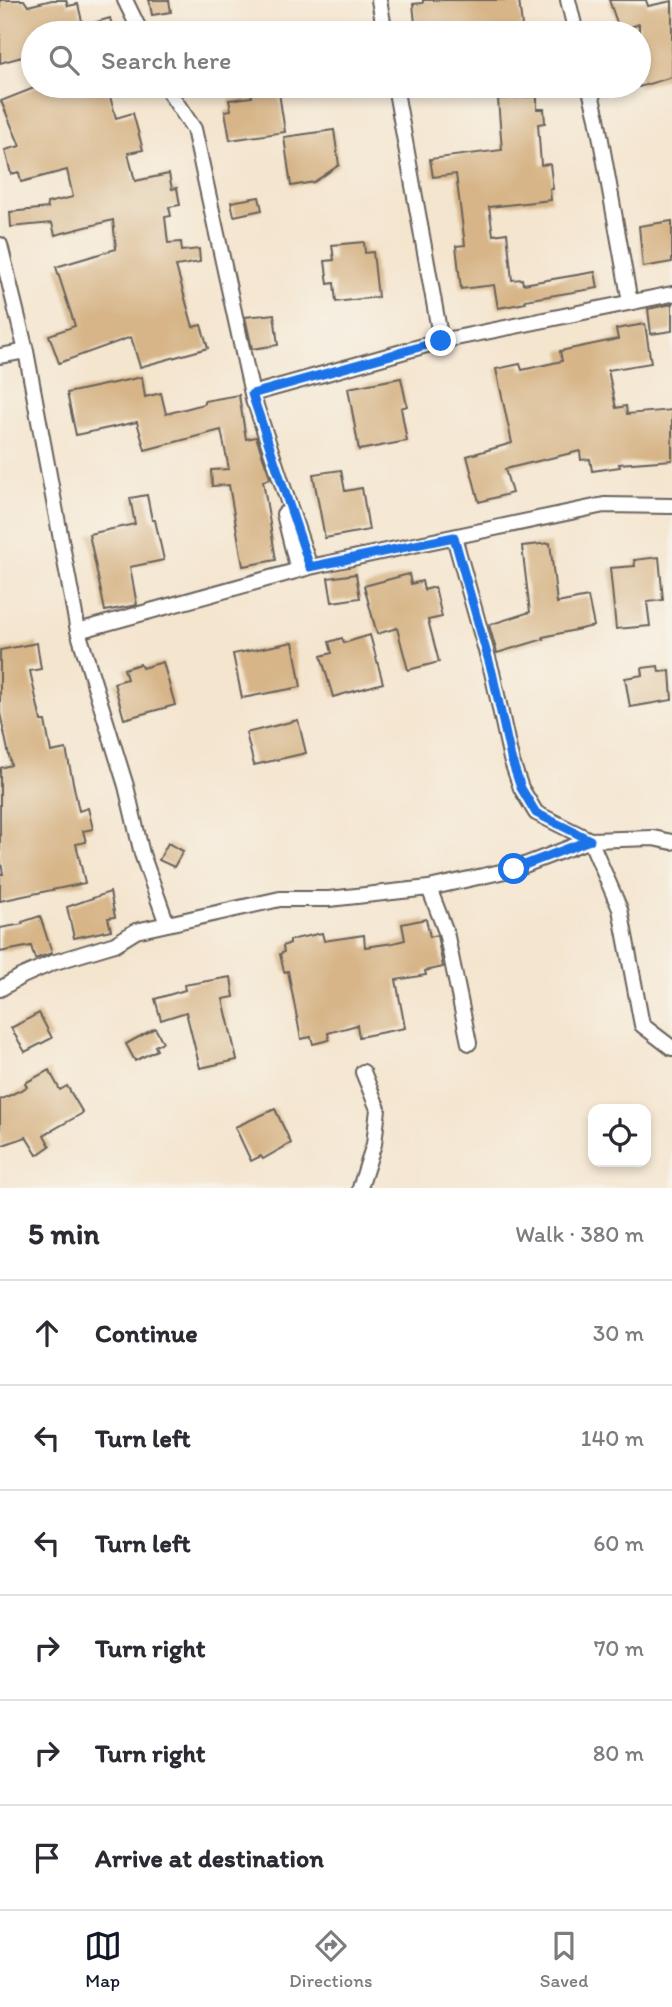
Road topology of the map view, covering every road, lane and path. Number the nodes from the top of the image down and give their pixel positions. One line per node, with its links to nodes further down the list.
1 (125, 0): 4 (street)
2 (379, 0): 5 (street)
3 (568, 0): 6 (street)
4 (135, 21)
5 (383, 21)
6 (573, 21)
7 (173, 98): 16 (street)
8 (397, 98): 13 (street)
9 (591, 98): 12 (street)
10 (0, 245): 14 (street)
11 (672, 294): 12 (street)
12 (630, 302): 13 (street)
13 (441, 341): 16 (street)
14 (26, 351): 15 (street); 20 (street)
15 (0, 356)
16 (252, 394): 19 (street)
17 (672, 506): 18 (street)
18 (454, 537): 19 (street); 21 (street)
19 (304, 568): 20 (street)
20 (78, 631): 24 (street)
21 (590, 840): 22 (street); 23 (street); 27 (street)
22 (672, 842)
23 (429, 888): 24 (street); 26 (street)
24 (167, 924): 25 (street)
25 (0, 989)
26 (469, 1043)
27 (672, 1048)
28 (363, 1072): 29 (street)
29 (360, 1188)

